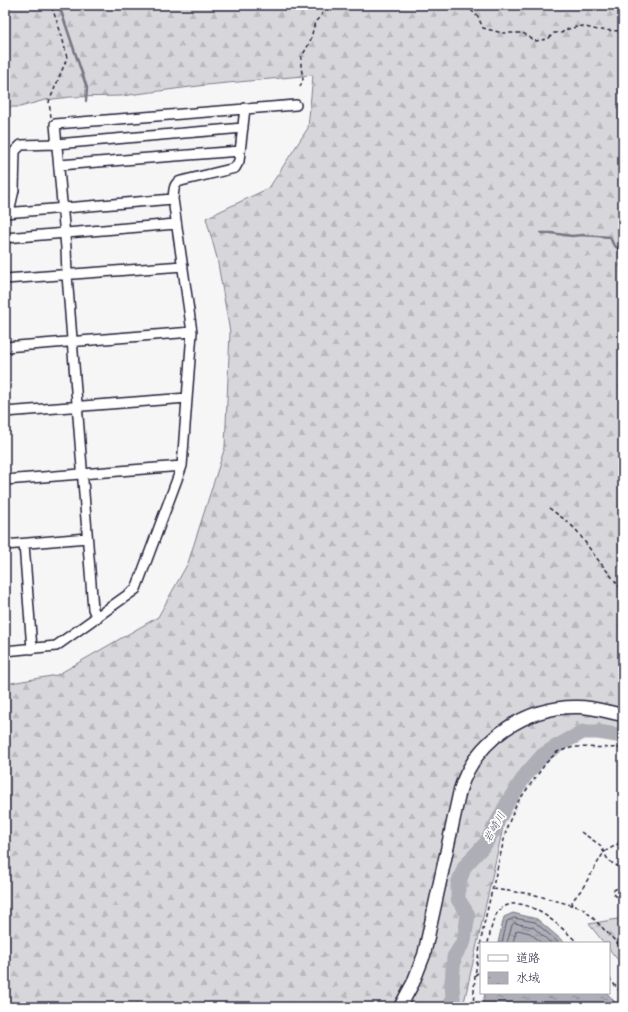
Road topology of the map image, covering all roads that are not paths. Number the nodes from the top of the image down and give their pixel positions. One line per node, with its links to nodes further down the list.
1 (296, 105): 2 (street)
2 (245, 108): 3 (street); 4 (street)
3 (243, 128): 4 (street); 5 (street)
4 (56, 144): 6 (street); 9 (street)
5 (240, 151): 6 (street); 7 (street)
6 (59, 166): 8 (street)
7 (172, 199): 8 (street); 10 (street)
8 (62, 208): 9 (street); 11 (street)
9 (7, 212)
10 (176, 224): 11 (street); 13 (street)
11 (64, 233): 12 (street); 14 (street)
12 (5, 238)
13 (183, 266): 14 (street); 16 (street)
14 (67, 274): 15 (street); 17 (street)
15 (5, 279)
16 (192, 332): 17 (street); 19 (street)
17 (73, 341): 18 (street); 20 (street)
18 (5, 347)
19 (187, 398): 20 (street); 22 (street)
20 (78, 407): 21 (street); 23 (street)
21 (5, 412)
22 (182, 466): 23 (street); 28 (street)
23 (83, 474): 24 (street); 25 (street)
24 (5, 480)
25 (87, 538): 27 (street); 28 (street)
26 (5, 544): 27 (street)
27 (24, 544): 29 (street)
28 (97, 618): 29 (street)
29 (32, 649): 30 (street)
30 (5, 652)
31 (623, 715): 32 (street)
32 (400, 1007)

